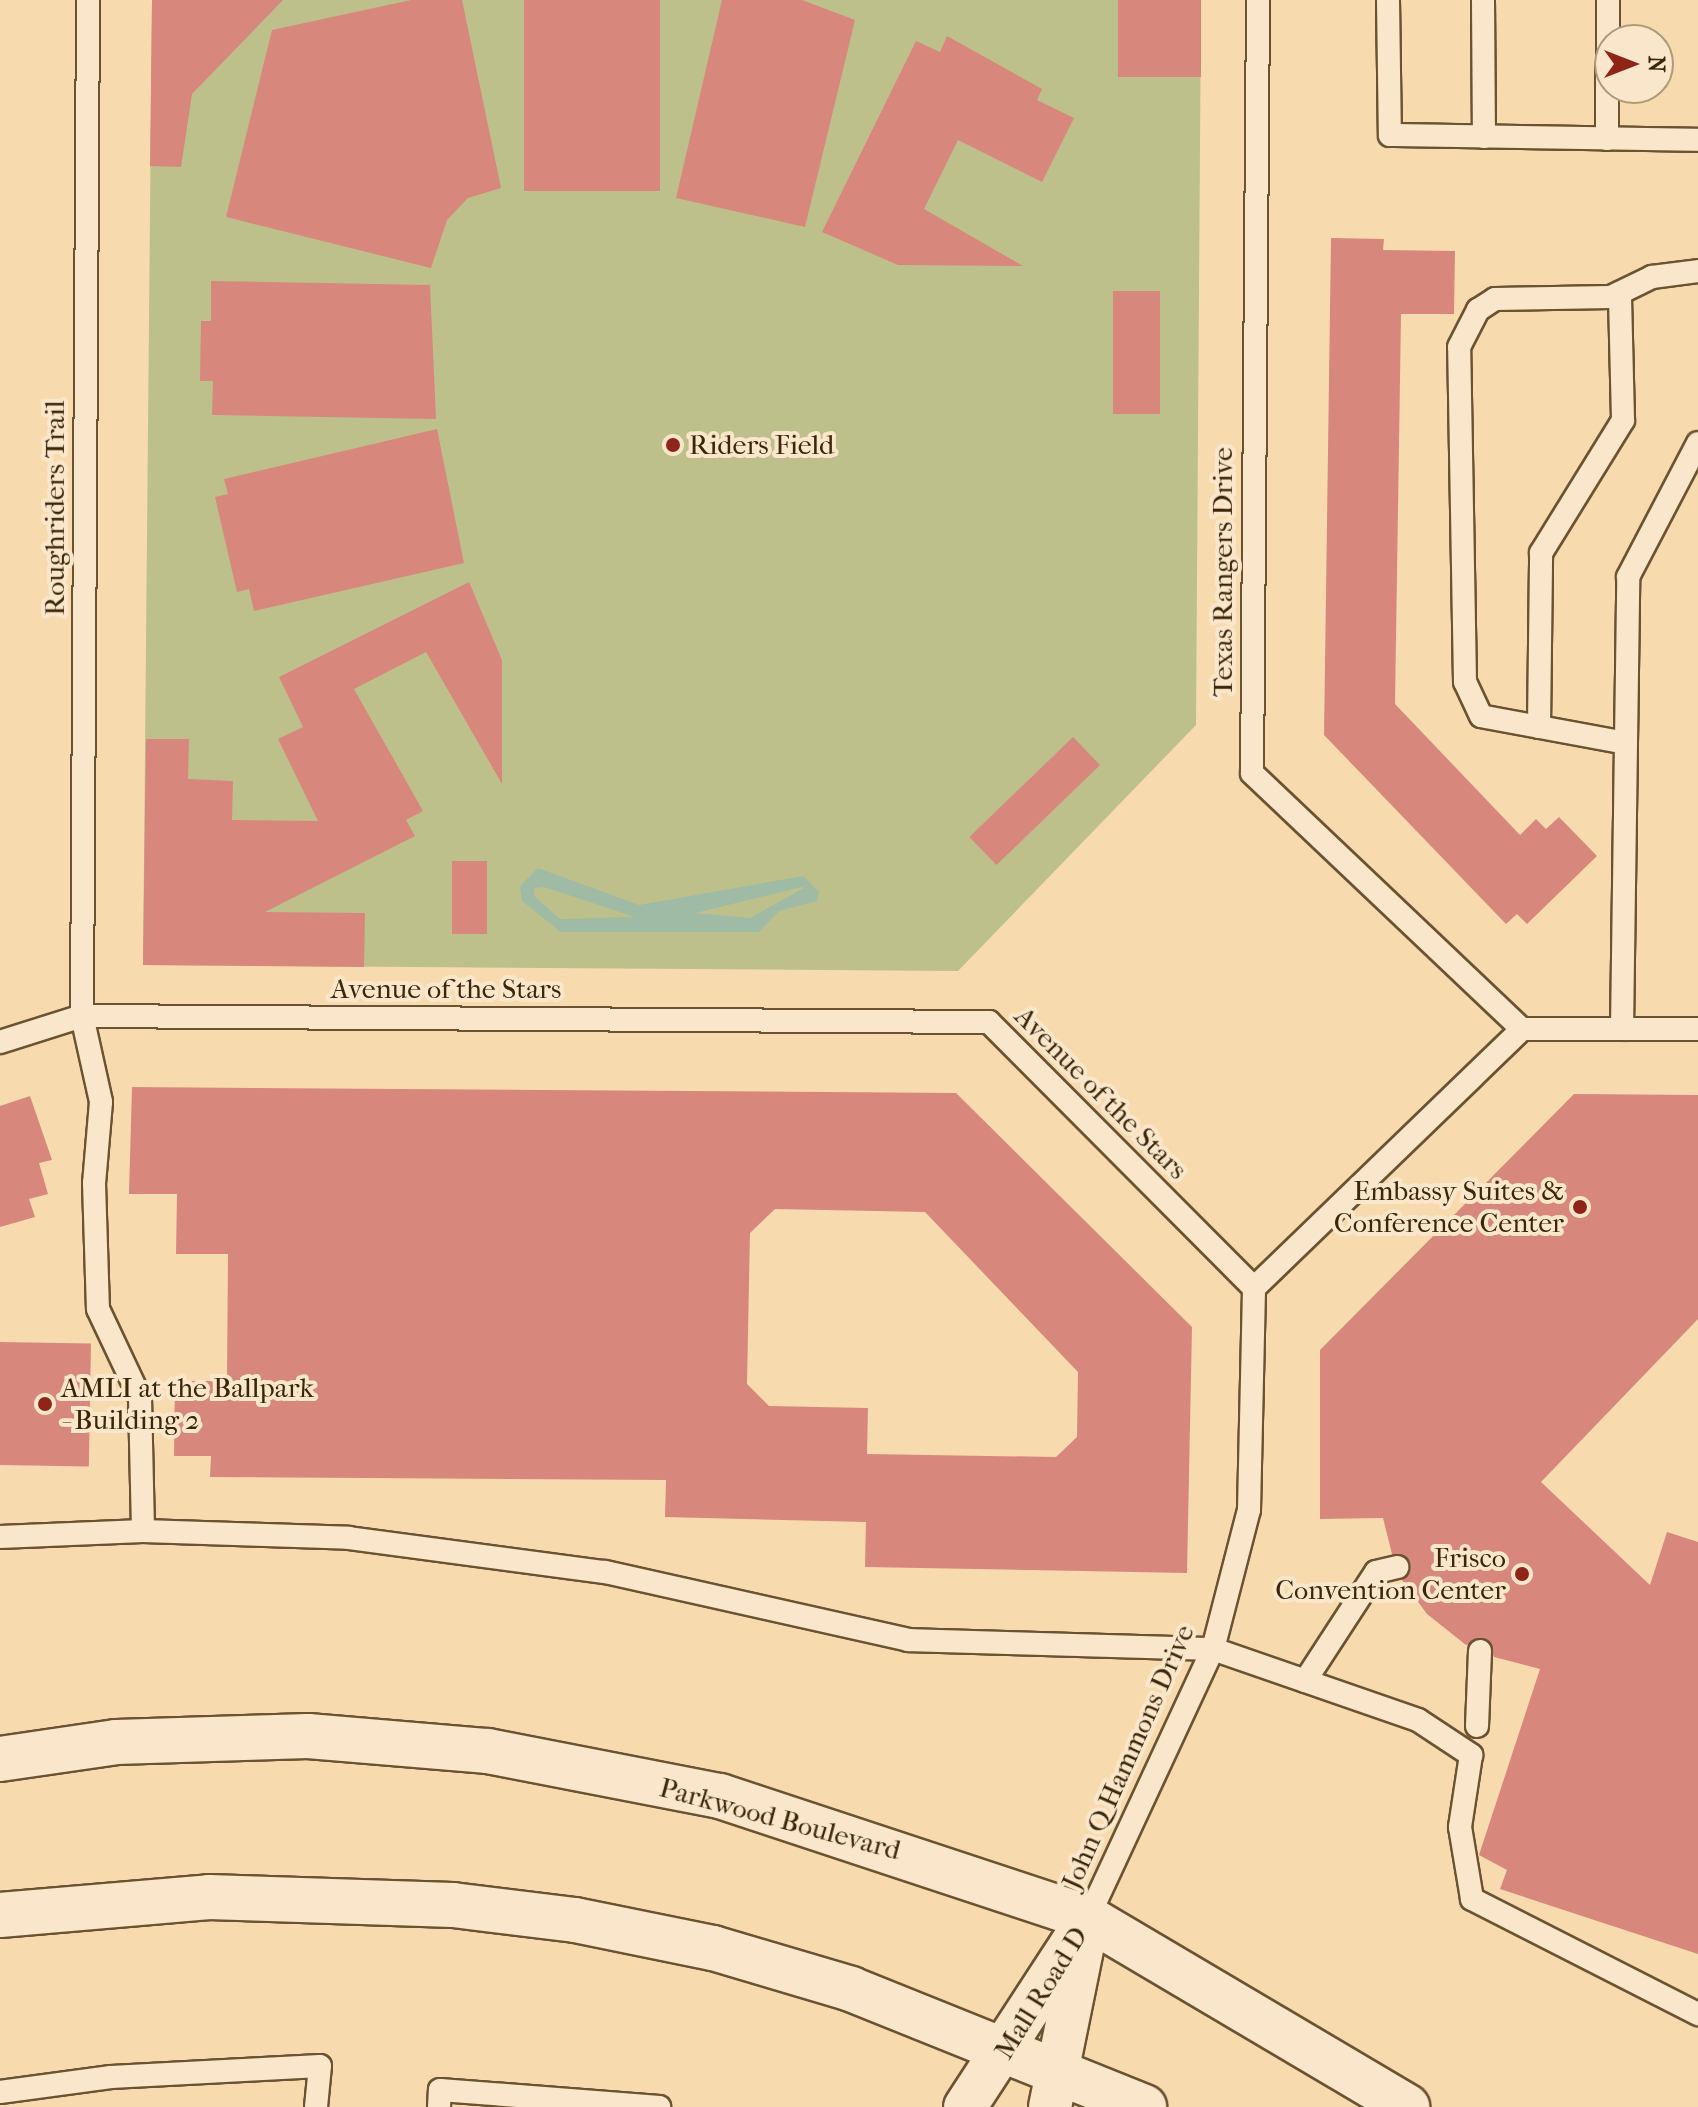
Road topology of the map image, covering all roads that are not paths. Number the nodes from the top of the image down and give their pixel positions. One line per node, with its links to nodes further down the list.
1 (88, 0): 14 (lane, Roughriders Trail)
2 (1258, 0): 15 (lane, Texas Rangers Drive)
3 (1388, 0): 6 (lane)
4 (1483, 0): 6 (lane)
5 (1608, 0): 7 (lane)
6 (1484, 137): 7 (lane)
7 (1607, 139): 8 (lane)
8 (1698, 140)
9 (1698, 271): 10 (lane)
10 (1620, 293): 12 (lane); 12 (lane)
11 (1698, 443): 13 (lane)
12 (1539, 727): 13 (lane)
13 (1626, 743): 16 (lane)
14 (82, 1016): 18 (lane, Avenue of the Stars); 19 (lane, Avenue of the Stars); 20 (lane, Roughriders Trail)
15 (1522, 1029): 16 (lane); 19 (lane)
16 (1622, 1029): 17 (lane)
17 (1698, 1029)
18 (0, 1042)
19 (1254, 1288): 23 (lane, John Q Hammons Drive)
20 (143, 1531): 21 (lane); 23 (lane)
21 (0, 1537)
22 (1397, 1567): 25 (lane)
23 (1213, 1649): 25 (lane); 29 (lane, John Q Hammons Drive)
24 (1480, 1651): 26 (lane)
25 (1305, 1681): 30 (lane)
26 (1477, 1726)
27 (0, 1759): 29 (main road, Parkwood Boulevard)
28 (0, 1915): 31 (main road)
29 (1088, 1918): 31 (street, Mall Road D); 32 (street, Mall Road D); 40 (main road, Parkwood Boulevard)
30 (1698, 2014)
31 (1007, 2050): 32 (main road); 38 (street, Mall Road D)
32 (1055, 2089): 39 (main road)
33 (0, 2092): 35 (lane)
34 (565, 2101): 36 (lane); 37 (lane)
35 (316, 2107)
36 (439, 2107)
37 (659, 2107)
38 (965, 2107)
39 (1144, 2107)
40 (1407, 2107)

